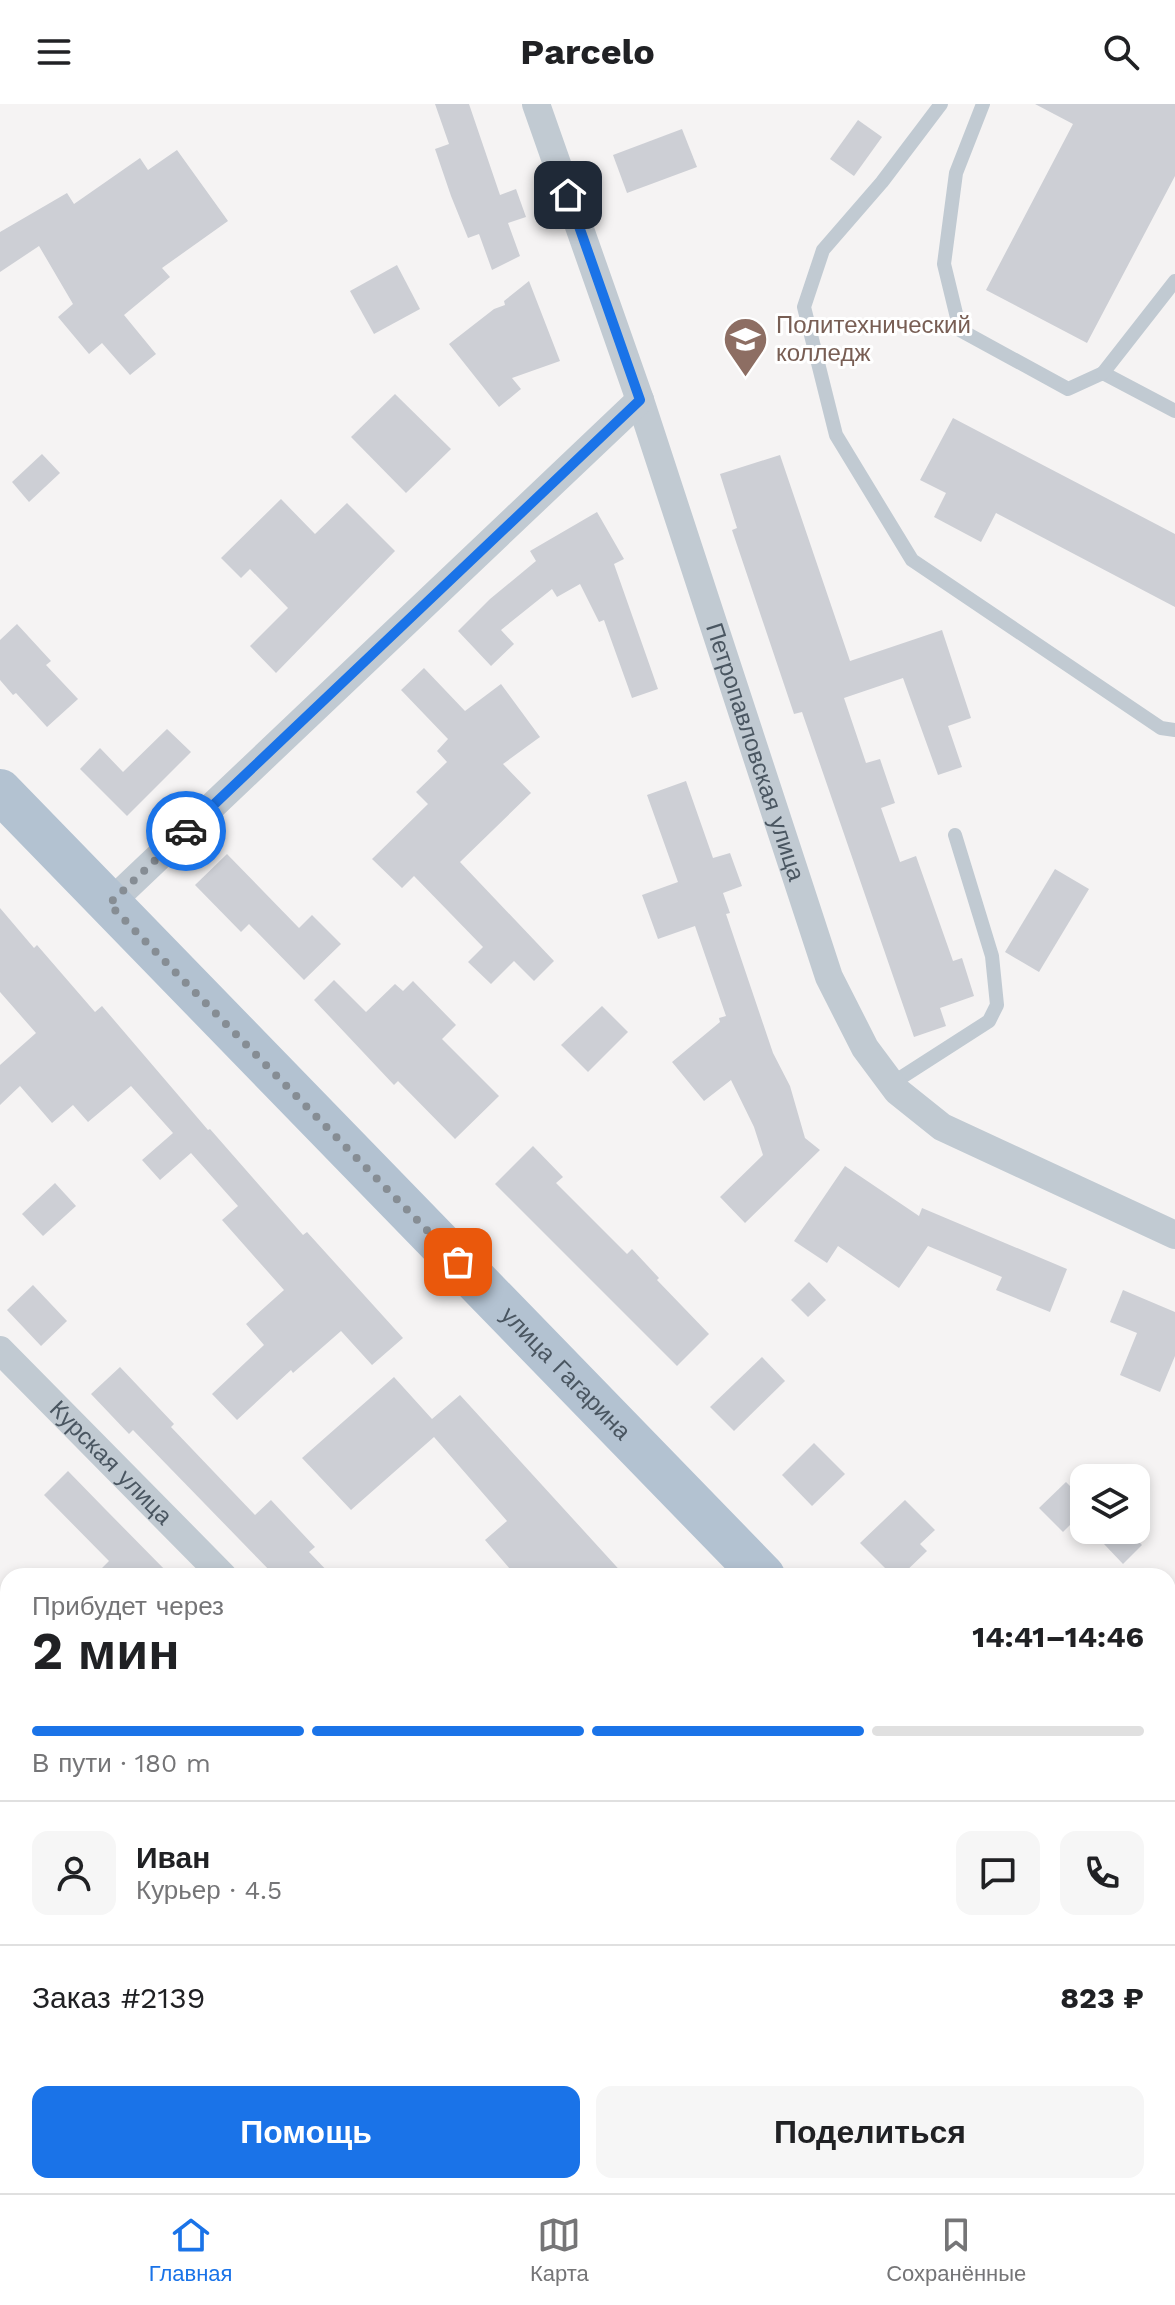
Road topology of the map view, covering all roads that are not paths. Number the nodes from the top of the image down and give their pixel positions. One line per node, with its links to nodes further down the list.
1 (536, 104): 6 (street, Петропавловская улица)
2 (941, 104): 8 (lane)
3 (983, 104): 5 (lane)
4 (1175, 281): 5 (lane)
5 (1103, 373): 7 (lane)
6 (640, 400): 11 (street); 12 (street, Петропавловская улица)
7 (1175, 411)
8 (1175, 730)
9 (0, 791): 11 (main road, улица Гагарина)
10 (955, 835): 12 (lane)
11 (109, 904): 16 (main road, улица Гагарина)
12 (891, 1084): 13 (street, Петропавловская улица)
13 (1175, 1235)
14 (0, 1350): 15 (street, Курская улица)
15 (215, 1568)
16 (755, 1568)

